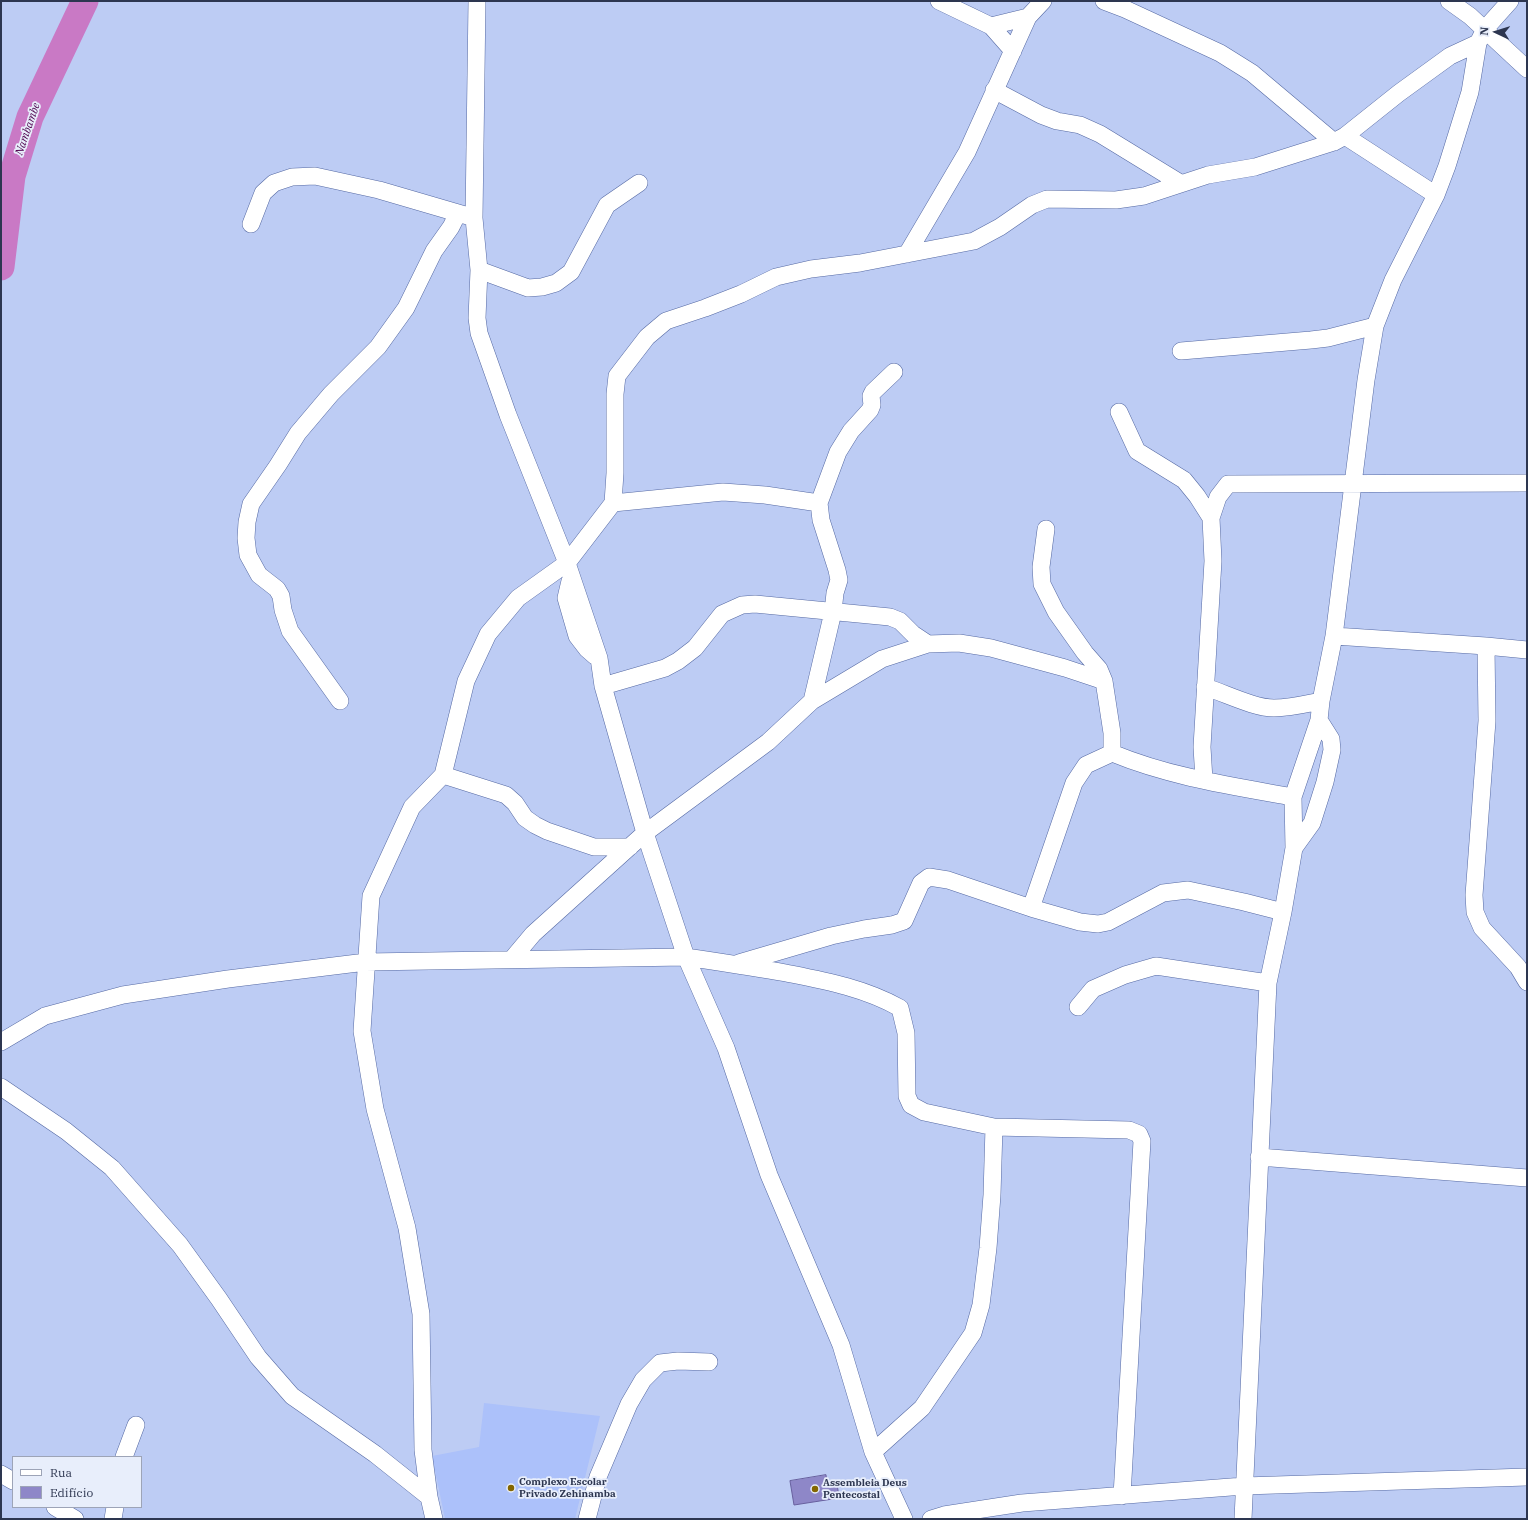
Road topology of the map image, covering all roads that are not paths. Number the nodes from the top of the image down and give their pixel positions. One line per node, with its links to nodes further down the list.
1 (477, 1): 18 (street)
2 (939, 1): 9 (street)
3 (1042, 1): 8 (street)
4 (1104, 1): 14 (street)
5 (1510, 1): 10 (street)
6 (1454, 3): 7 (street)
7 (1472, 9): 10 (street)
8 (1028, 17): 9 (street); 11 (street)
9 (991, 26): 11 (street)
10 (1482, 36): 12 (street); 14 (street); 17 (street)
11 (1014, 51): 13 (street)
12 (1527, 69)
13 (994, 90): 16 (street); 20 (street)
14 (1340, 139): 16 (street); 17 (street)
15 (638, 183): 21 (street)
16 (1180, 184): 20 (street)
17 (1436, 194): 22 (street)
18 (466, 216): 19 (street); 21 (street); 41 (street)
19 (251, 224)
20 (907, 254): 28 (street)
21 (479, 270): 32 (street)
22 (1375, 326): 23 (street); 27 (street)
23 (1181, 351)
24 (894, 372): 29 (street)
25 (1120, 412): 30 (street)
26 (1527, 482): 27 (street)
27 (1353, 484): 30 (street); 34 (street)
28 (613, 503): 29 (street); 32 (street)
29 (818, 503): 33 (street)
30 (1211, 518): 40 (street)
31 (1046, 529): 38 (street)
32 (569, 569): 39 (street); 46 (street)
33 (832, 612): 35 (street); 39 (street); 42 (street)
34 (1334, 636): 36 (street); 43 (street)
35 (928, 644): 38 (street); 42 (street)
36 (1486, 646): 37 (street); 60 (street)
37 (1527, 650)
38 (1104, 680): 45 (street)
39 (603, 686): 49 (street)
40 (1205, 687): 43 (street); 47 (street)
41 (340, 701)
42 (812, 701): 49 (street)
43 (1321, 701): 44 (street)
44 (1319, 720): 48 (street); 52 (street)
45 (1112, 753): 47 (street); 54 (street)
46 (444, 775): 50 (street); 58 (street)
47 (1204, 780): 48 (street)
48 (1293, 797): 52 (street)
49 (645, 833): 51 (street); 56 (street)
50 (594, 847): 51 (street); 53 (street)
51 (630, 847): 53 (street)
52 (1294, 848): 55 (street)
53 (612, 864): 57 (street)
54 (1031, 908): 55 (street); 59 (street)
55 (1283, 912): 61 (street)
56 (686, 957): 57 (street); 59 (street); 70 (street)
57 (512, 959): 58 (street)
58 (366, 962): 63 (street); 76 (street)
59 (735, 964): 65 (street)
60 (1527, 982)
61 (1268, 983): 62 (street); 66 (street)
62 (1078, 1007)
63 (1, 1042)
64 (1, 1087): 76 (street)
65 (994, 1127): 70 (street); 77 (street)
66 (1259, 1157): 67 (street); 75 (street)
67 (1527, 1178)
68 (709, 1362): 83 (street)
69 (136, 1425): 71 (street)
70 (872, 1452): 84 (street)
71 (124, 1456)
72 (1, 1474): 74 (street)
73 (1527, 1477): 75 (street)
74 (12, 1480)
75 (1244, 1486): 77 (street); 86 (street)
76 (429, 1496): 82 (street)
77 (1122, 1496): 85 (street)
78 (57, 1508): 80 (street)
79 (115, 1508): 81 (street)
80 (75, 1519)
81 (113, 1519)
82 (434, 1519)
83 (587, 1519)
84 (904, 1519)
85 (931, 1519)
86 (1243, 1519)

